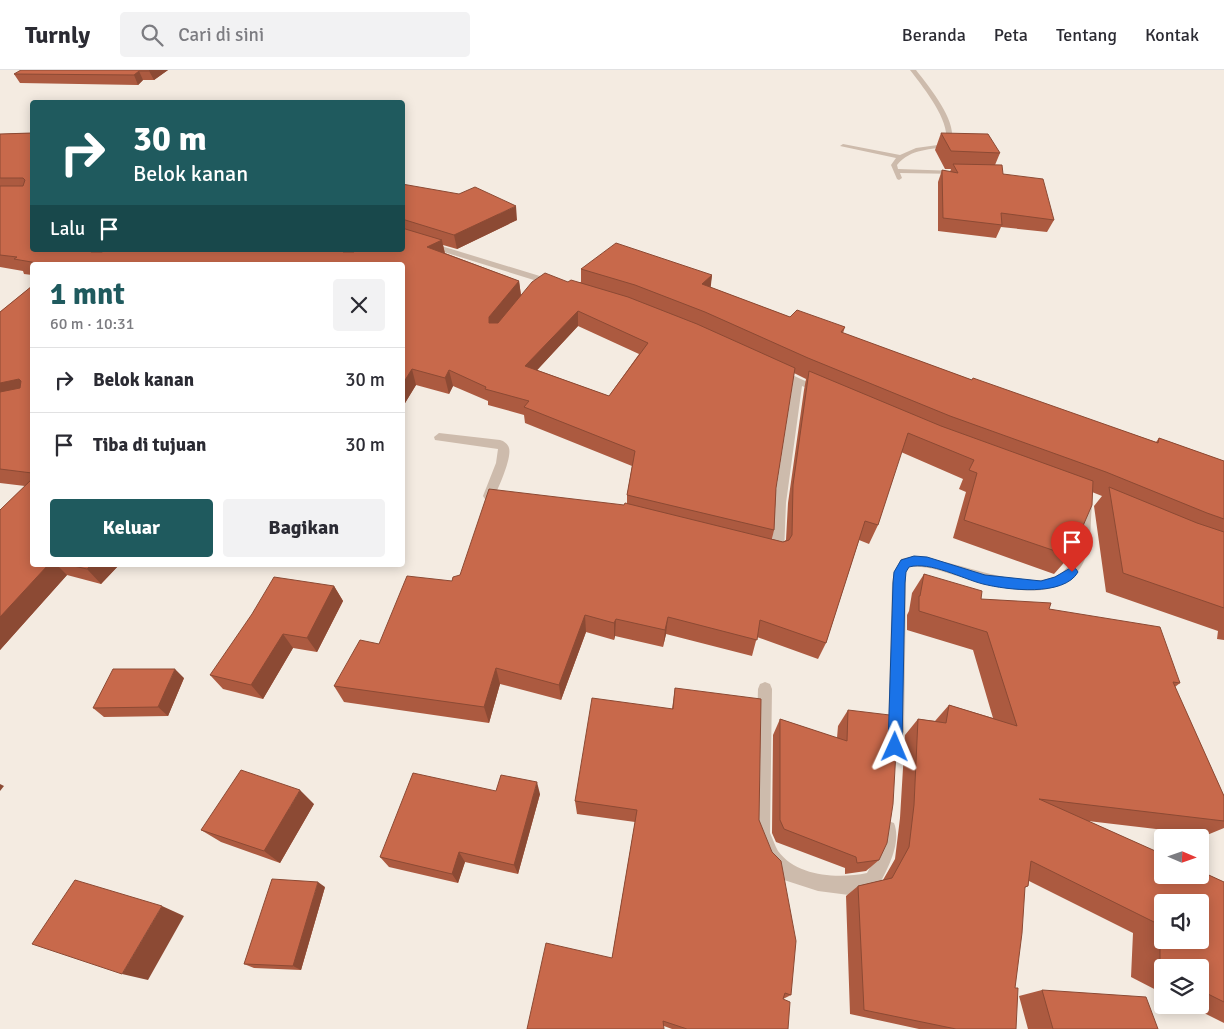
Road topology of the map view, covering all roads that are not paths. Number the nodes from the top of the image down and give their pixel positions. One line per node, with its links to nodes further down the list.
1 (914, 70): 3 (street)
2 (843, 146): 3 (street)
3 (900, 157): 4 (street)
4 (895, 171): 5 (street); 6 (street)
5 (969, 173)
6 (899, 178)
7 (405, 237): 8 (street)
8 (559, 285)
9 (771, 368): 10 (street)
10 (798, 381): 11 (street); 17 (street)
11 (826, 393)
12 (439, 437): 13 (street)
13 (489, 496): 14 (street); 16 (street)
14 (503, 498)
15 (1091, 498): 19 (street)
16 (484, 510)
17 (760, 548)
18 (765, 690): 20 (street)
19 (895, 747)
20 (890, 818)

